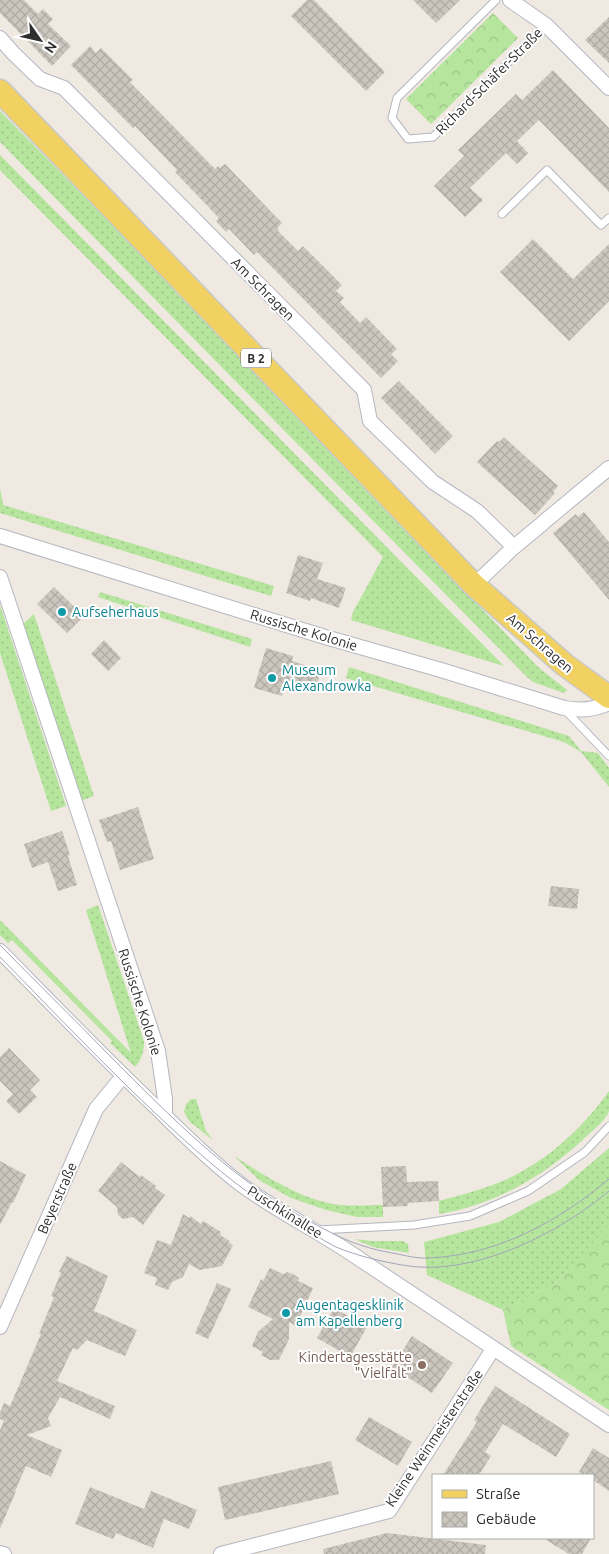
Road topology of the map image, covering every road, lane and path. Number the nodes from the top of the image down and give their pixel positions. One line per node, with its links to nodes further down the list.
1 (496, 0): 3 (lane, Richard-Schäfer-Straße)
2 (510, 0): 3 (street)
3 (546, 25): 5 (street)
4 (0, 38): 11 (street, Am Schragen)
5 (609, 88)
6 (0, 91): 13 (main road, Am Schragen / B 2)
7 (502, 214): 8 (lane)
8 (609, 218)
9 (609, 468): 11 (street)
10 (0, 536): 16 (street, Russische Kolonie)
11 (514, 547): 13 (street)
12 (0, 577): 20 (street, Russische Kolonie)
13 (474, 585): 14 (main road, Am Schragen / B 2)
14 (609, 697)
15 (609, 703): 16 (street, Russische Kolonie)
16 (564, 708): 17 (lane)
17 (609, 756)
18 (0, 951): 19 (street, Puschkinallee)
19 (123, 1076): 20 (street, Puschkinallee); 23 (street, Beyerstraße)
20 (165, 1116): 22 (street, Puschkinallee)
21 (609, 1126): 22 (lane)
22 (316, 1230): 24 (street, Puschkinallee)
23 (0, 1327)
24 (493, 1349): 25 (street, Puschkinallee); 26 (street, Kleine Weinmeisterstraße)
25 (609, 1426)
26 (221, 1554)

